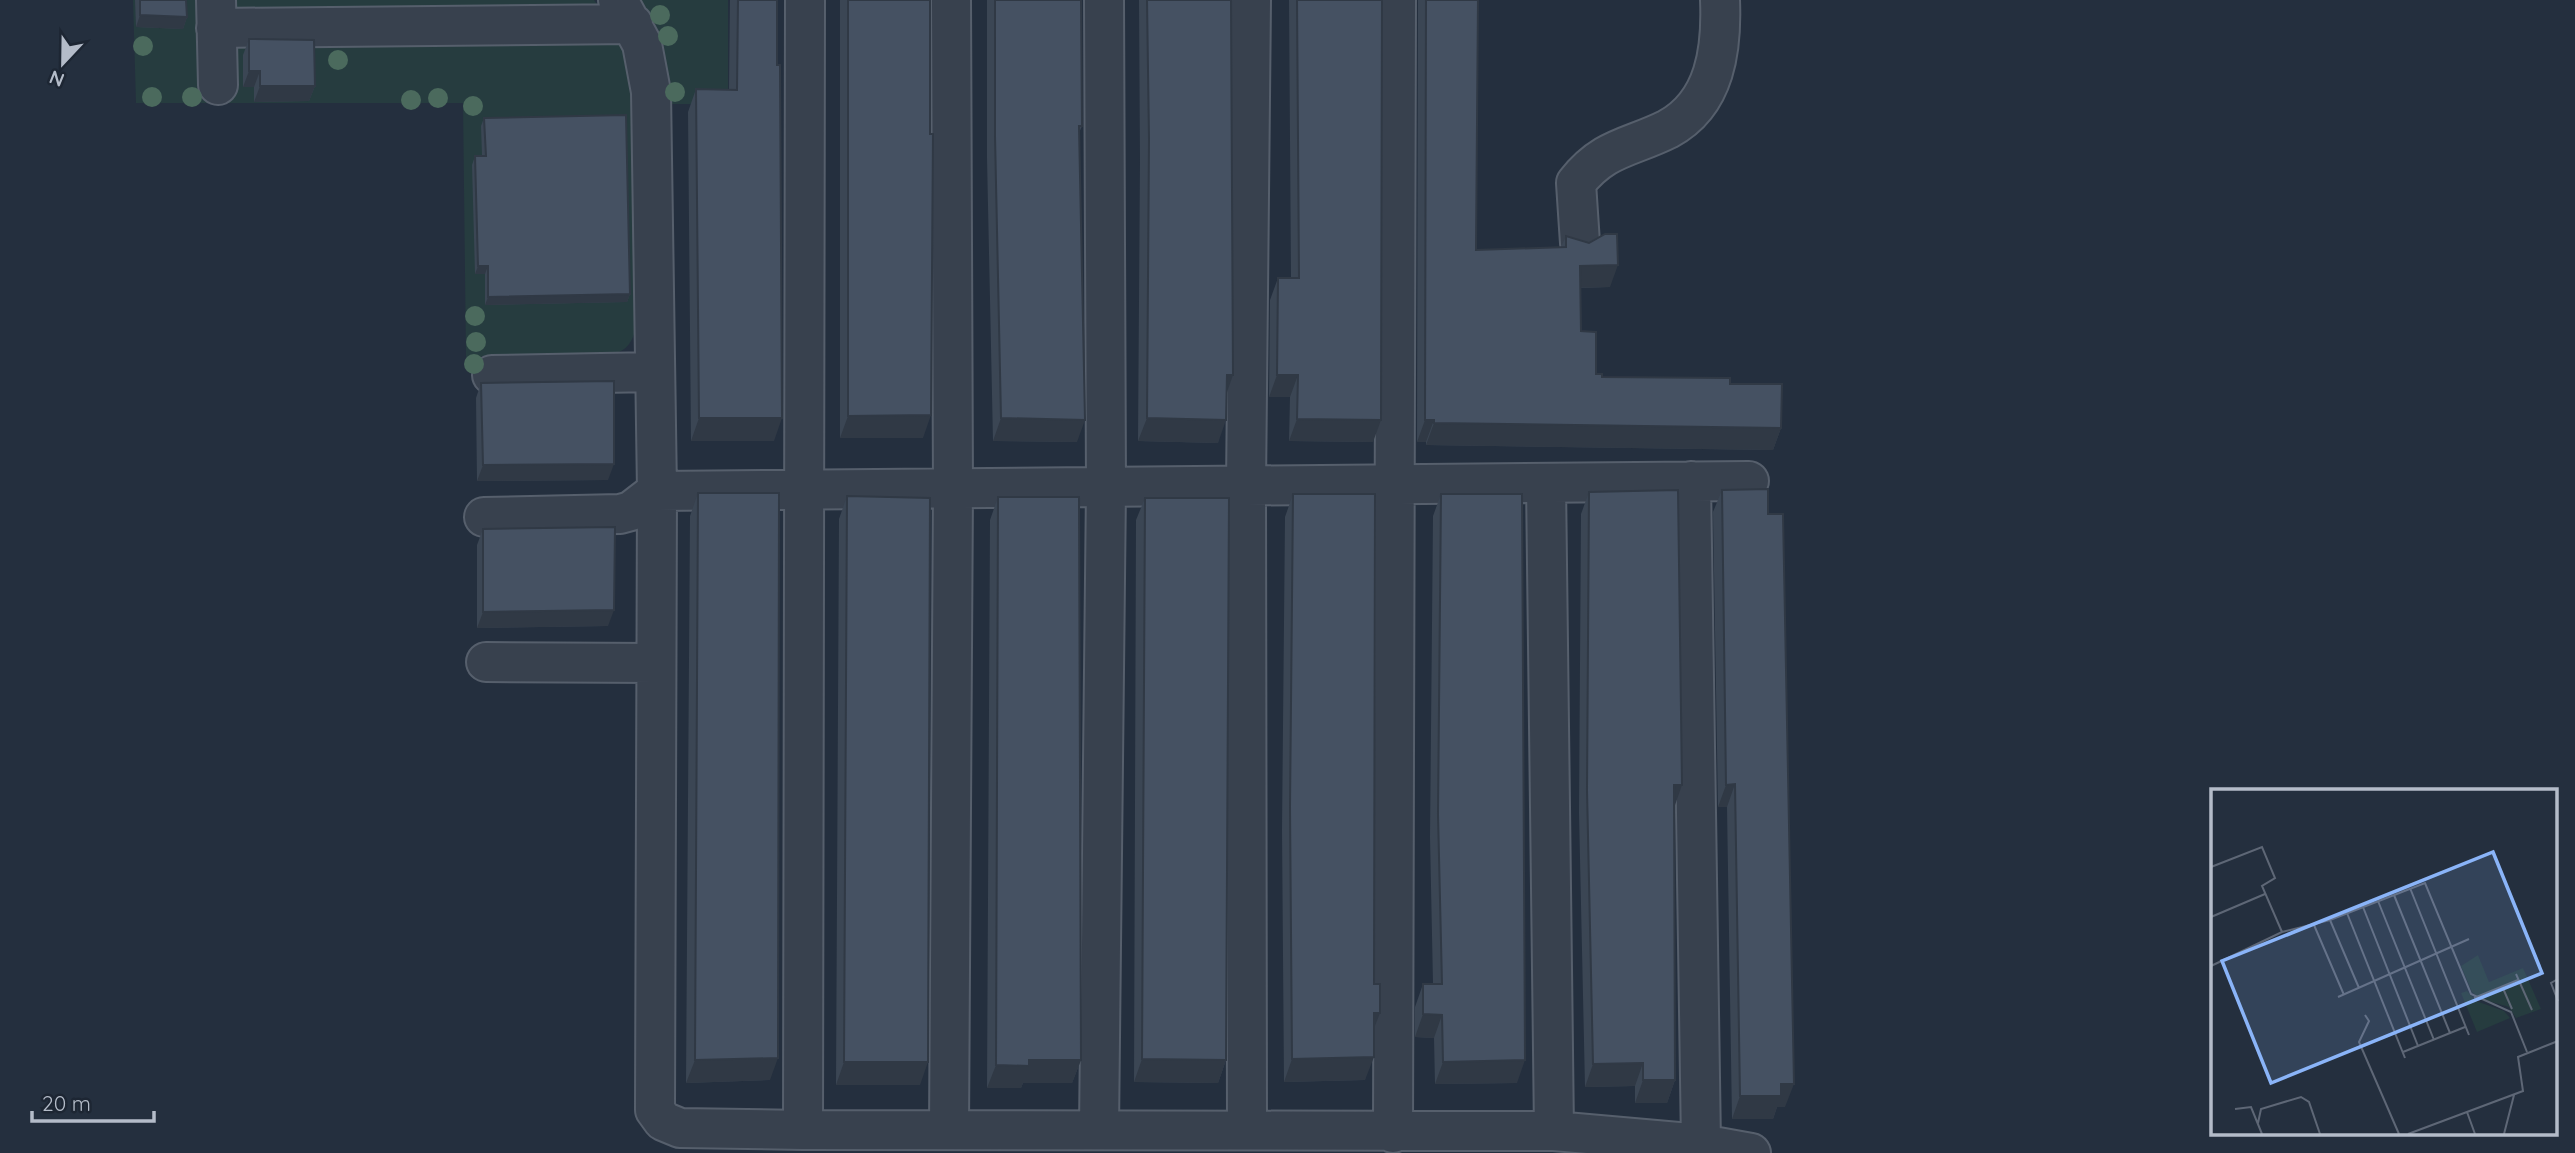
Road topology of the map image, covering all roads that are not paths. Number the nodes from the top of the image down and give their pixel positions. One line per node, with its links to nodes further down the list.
1 (805, 0): 21 (street)
2 (951, 0): 20 (street)
3 (1104, 0): 19 (street)
4 (1251, 0): 18 (street)
5 (1396, 0): 17 (street)
6 (1720, 0): 11 (street)
7 (626, 12): 8 (street); 12 (street)
8 (370, 13): 9 (street)
9 (216, 14): 10 (street)
10 (218, 85)
11 (1580, 243)
12 (655, 372): 13 (street); 22 (street)
13 (492, 374)
14 (1691, 481): 15 (street); 16 (street); 32 (street)
15 (1749, 481)
16 (1546, 482): 17 (street); 30 (street)
17 (1395, 484): 18 (street); 31 (street)
18 (1245, 486): 19 (street); 29 (street)
19 (1106, 487): 20 (street); 28 (street)
20 (953, 488): 21 (street); 27 (street)
21 (804, 490): 22 (street); 26 (street)
22 (657, 491): 23 (street); 25 (street)
23 (484, 517)
24 (486, 662): 25 (street)
25 (656, 663): 26 (street)
26 (803, 1129): 27 (street)
27 (949, 1129): 28 (street)
28 (1099, 1129): 29 (street)
29 (1247, 1130): 31 (street)
30 (1555, 1131): 31 (street); 32 (street)
31 (1393, 1133)
32 (1701, 1144): 33 (street)
33 (1751, 1153)

